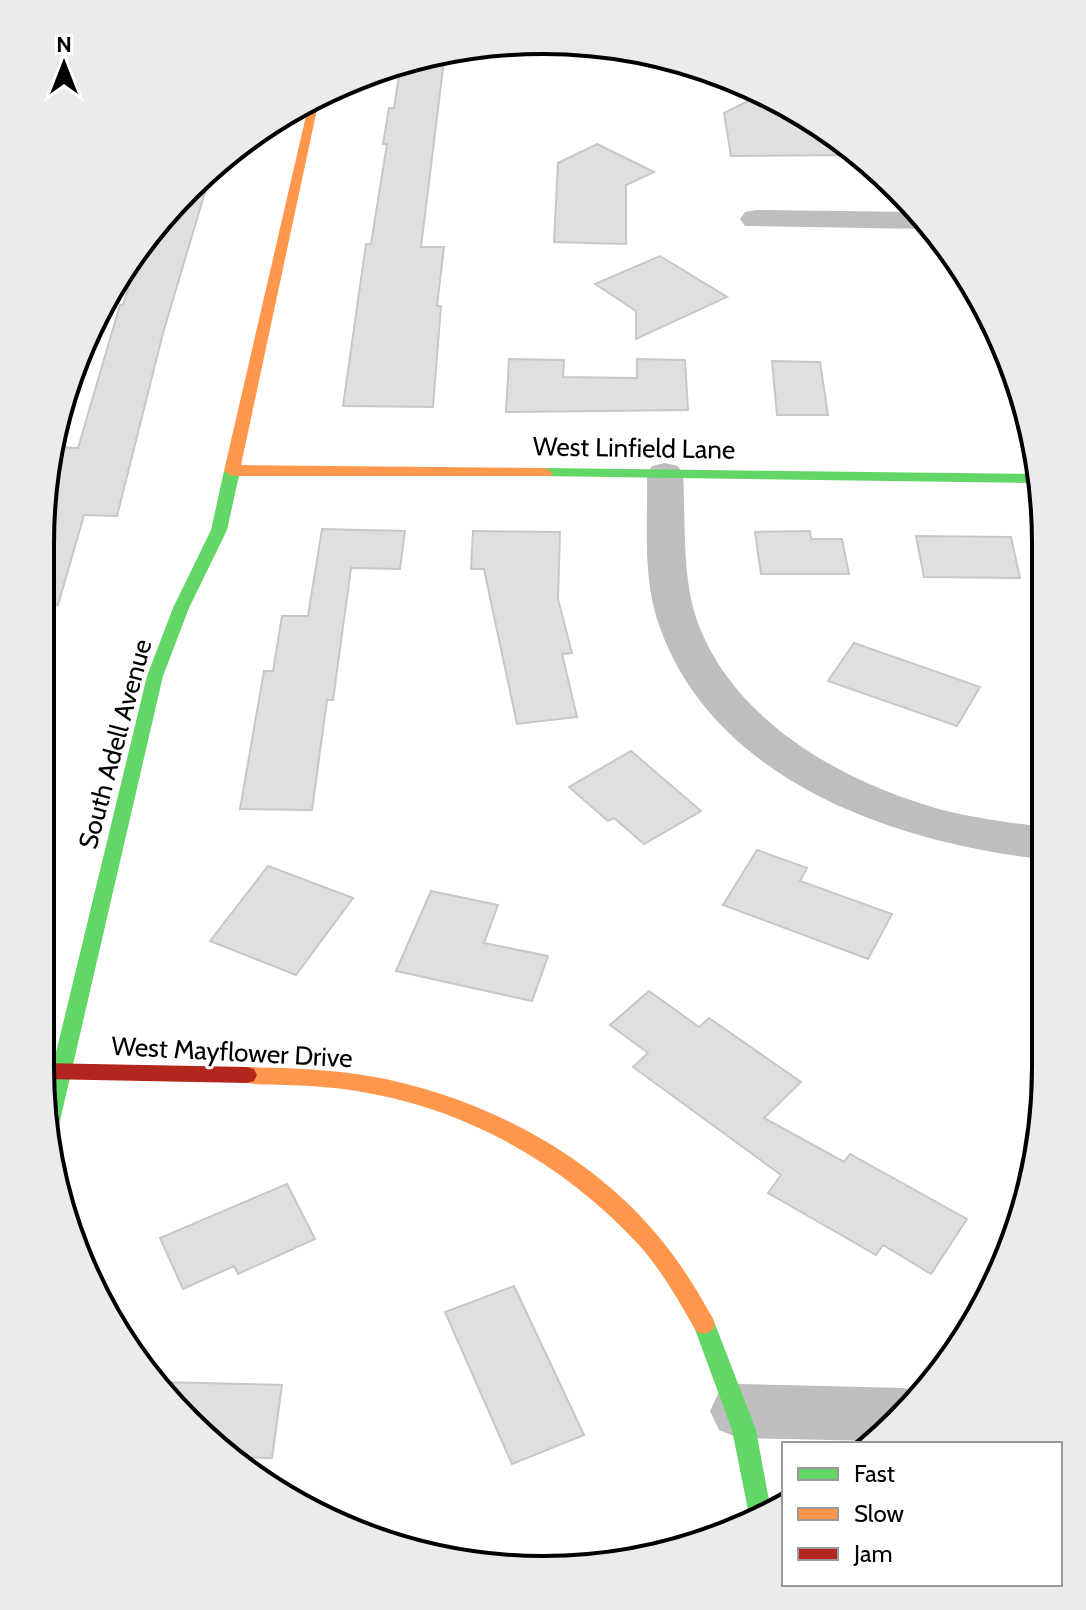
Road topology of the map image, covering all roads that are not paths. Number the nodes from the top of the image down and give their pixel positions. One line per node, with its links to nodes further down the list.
1 (313, 112): 4 (street, South Adell Avenue)
2 (756, 219): 3 (street)
3 (911, 221)
4 (234, 469): 5 (street, West Linfield Lane); 9 (street, South Adell Avenue)
5 (665, 474): 6 (street, West Linfield Lane); 7 (street)
6 (1028, 479)
7 (1032, 842)
8 (54, 1071): 9 (street, West Mayflower Drive)
9 (62, 1071): 10 (street, South Adell Avenue); 11 (street, West Mayflower Drive)
10 (55, 1100)
11 (739, 1411): 12 (street); 13 (street, West Mayflower Drive)
12 (887, 1415)
13 (758, 1506)

